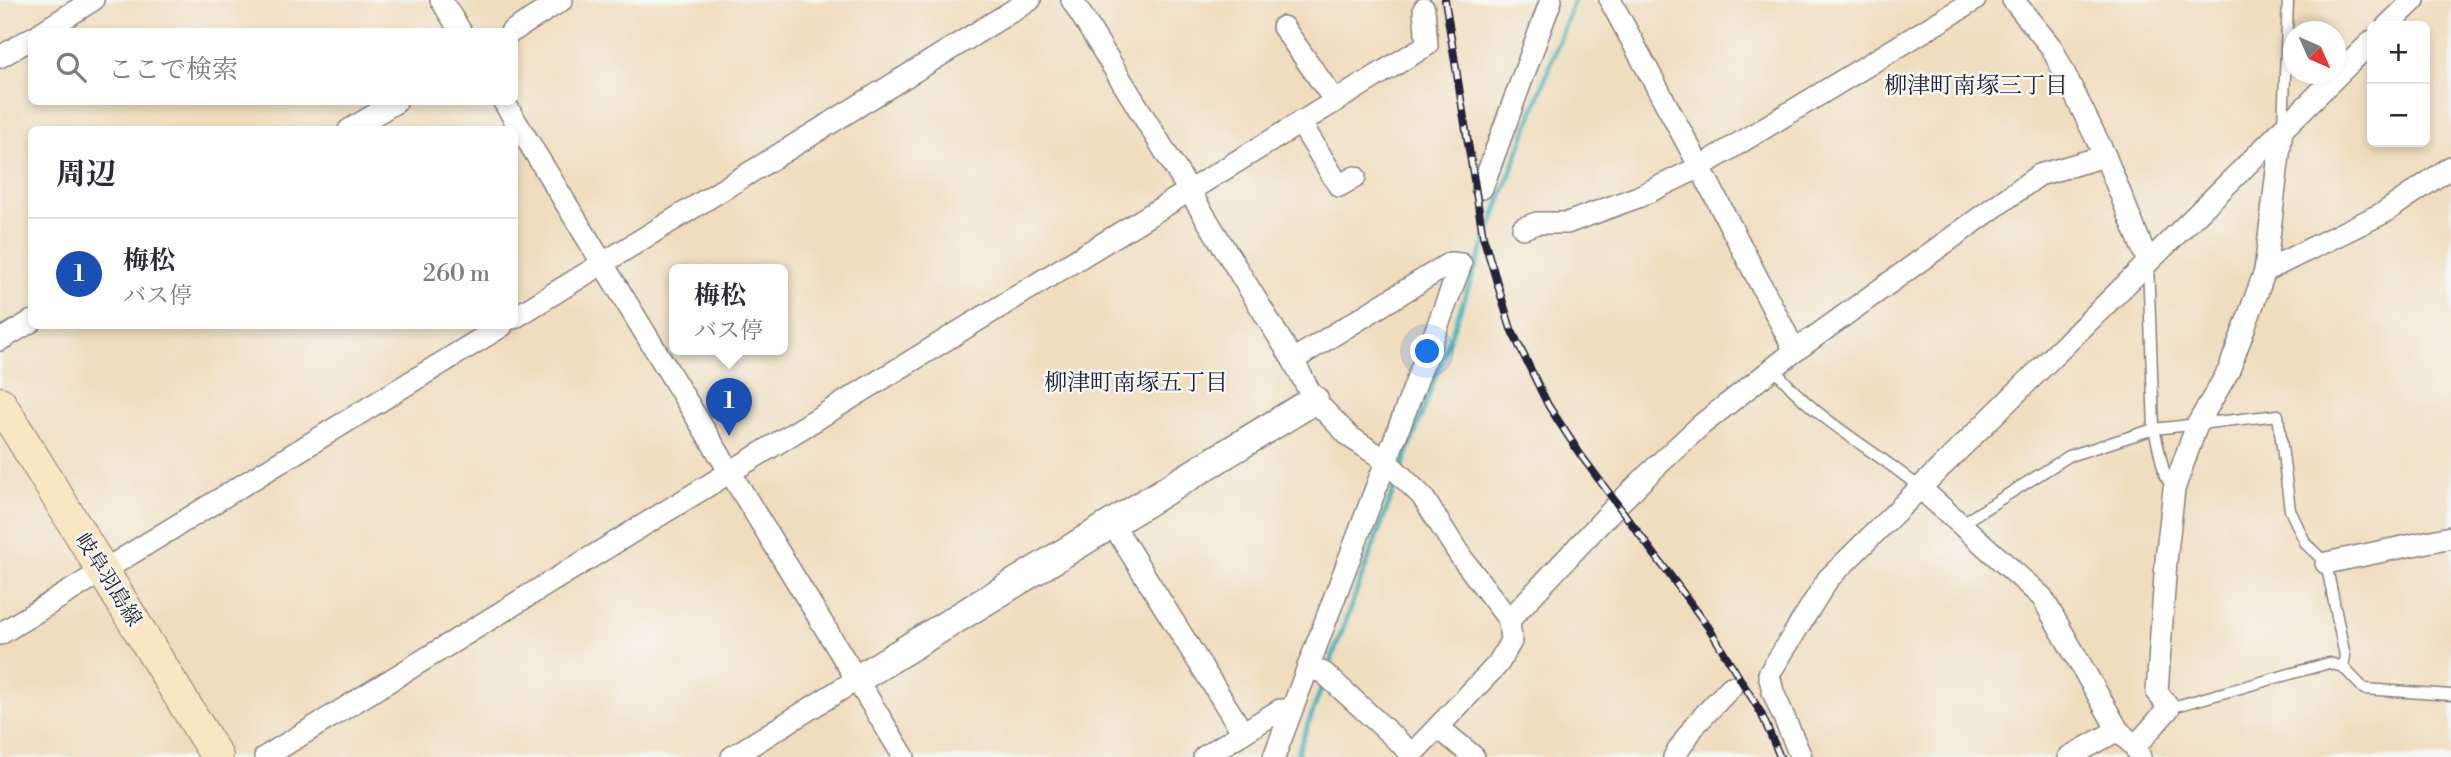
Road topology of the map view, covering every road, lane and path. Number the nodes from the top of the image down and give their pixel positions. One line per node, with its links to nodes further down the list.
1 (93, 0): 15 (street)
2 (441, 0): 16 (street)
3 (562, 0): 17 (street)
4 (1030, 0): 37 (street)
5 (1072, 0): 34 (street)
6 (1551, 0): 33 (street)
7 (1610, 0): 30 (street)
8 (1975, 0): 30 (street)
9 (2013, 0): 29 (street)
10 (2414, 0): 13 (street)
11 (2290, 3): 28 (lane)
12 (1424, 9): 21 (street)
13 (2392, 21)
14 (1283, 27): 21 (street)
15 (48, 28)
16 (458, 28)
17 (517, 28)
18 (28, 40): 20 (street)
19 (2367, 46): 28 (street)
20 (0, 57)
21 (1335, 101): 24 (street)
22 (391, 105): 25 (street)
23 (505, 105): 27 (street)
24 (1300, 122): 32 (street); 34 (street)
25 (356, 126)
26 (518, 126): 37 (street)
27 (518, 126)
28 (2282, 129): 36 (street); 38 (street)
29 (2105, 156): 36 (street); 43 (street)
30 (1700, 167): 35 (street); 43 (street)
31 (2451, 167): 38 (street)
32 (1355, 177)
33 (1482, 188)
34 (1188, 191): 44 (street); 51 (street)
35 (1523, 228)
36 (2148, 262): 49 (lane); 52 (street)
37 (603, 264): 39 (street); 51 (street)
38 (2264, 271): 48 (street)
39 (518, 316)
40 (28, 323): 42 (street)
41 (497, 329): 58 (street)
42 (0, 340)
43 (1795, 351): 45 (street)
44 (1293, 360): 46 (street); 50 (street)
45 (1774, 368): 52 (lane); 59 (street)
46 (1314, 400): 50 (street); 54 (street)
47 (0, 403): 58 (main road, 岐阜羽島線)
48 (2197, 425): 49 (lane); 53 (street); 57 (lane)
49 (2154, 429): 53 (lane); 55 (lane)
50 (1385, 460): 59 (street); 61 (street)
51 (729, 474): 63 (street); 73 (street)
52 (1919, 487): 55 (street); 80 (street)
53 (2174, 489): 66 (street)
54 (1112, 523): 63 (street); 70 (street)
55 (1961, 524): 69 (street)
56 (2451, 537): 57 (street)
57 (2326, 563): 62 (lane)
58 (103, 571): 60 (street); 72 (main road, 岐阜羽島線)
59 (1509, 620): 68 (street)
60 (0, 634)
61 (1308, 667): 67 (street); 68 (street)
62 (2343, 667): 65 (lane); 66 (lane)
63 (856, 680): 74 (street); 75 (street)
64 (1731, 687): 79 (street)
65 (2451, 695)
66 (2169, 708): 71 (street)
67 (1290, 710): 70 (street); 77 (street)
68 (1438, 727): 78 (street)
69 (2118, 730): 71 (street); 81 (street)
70 (1243, 733): 76 (street)
71 (2137, 752)
72 (217, 757)
73 (265, 757)
74 (732, 757)
75 (904, 757)
76 (1205, 757)
77 (1274, 757)
78 (1474, 757)
79 (1674, 757)
80 (1801, 757)
81 (2069, 757)

